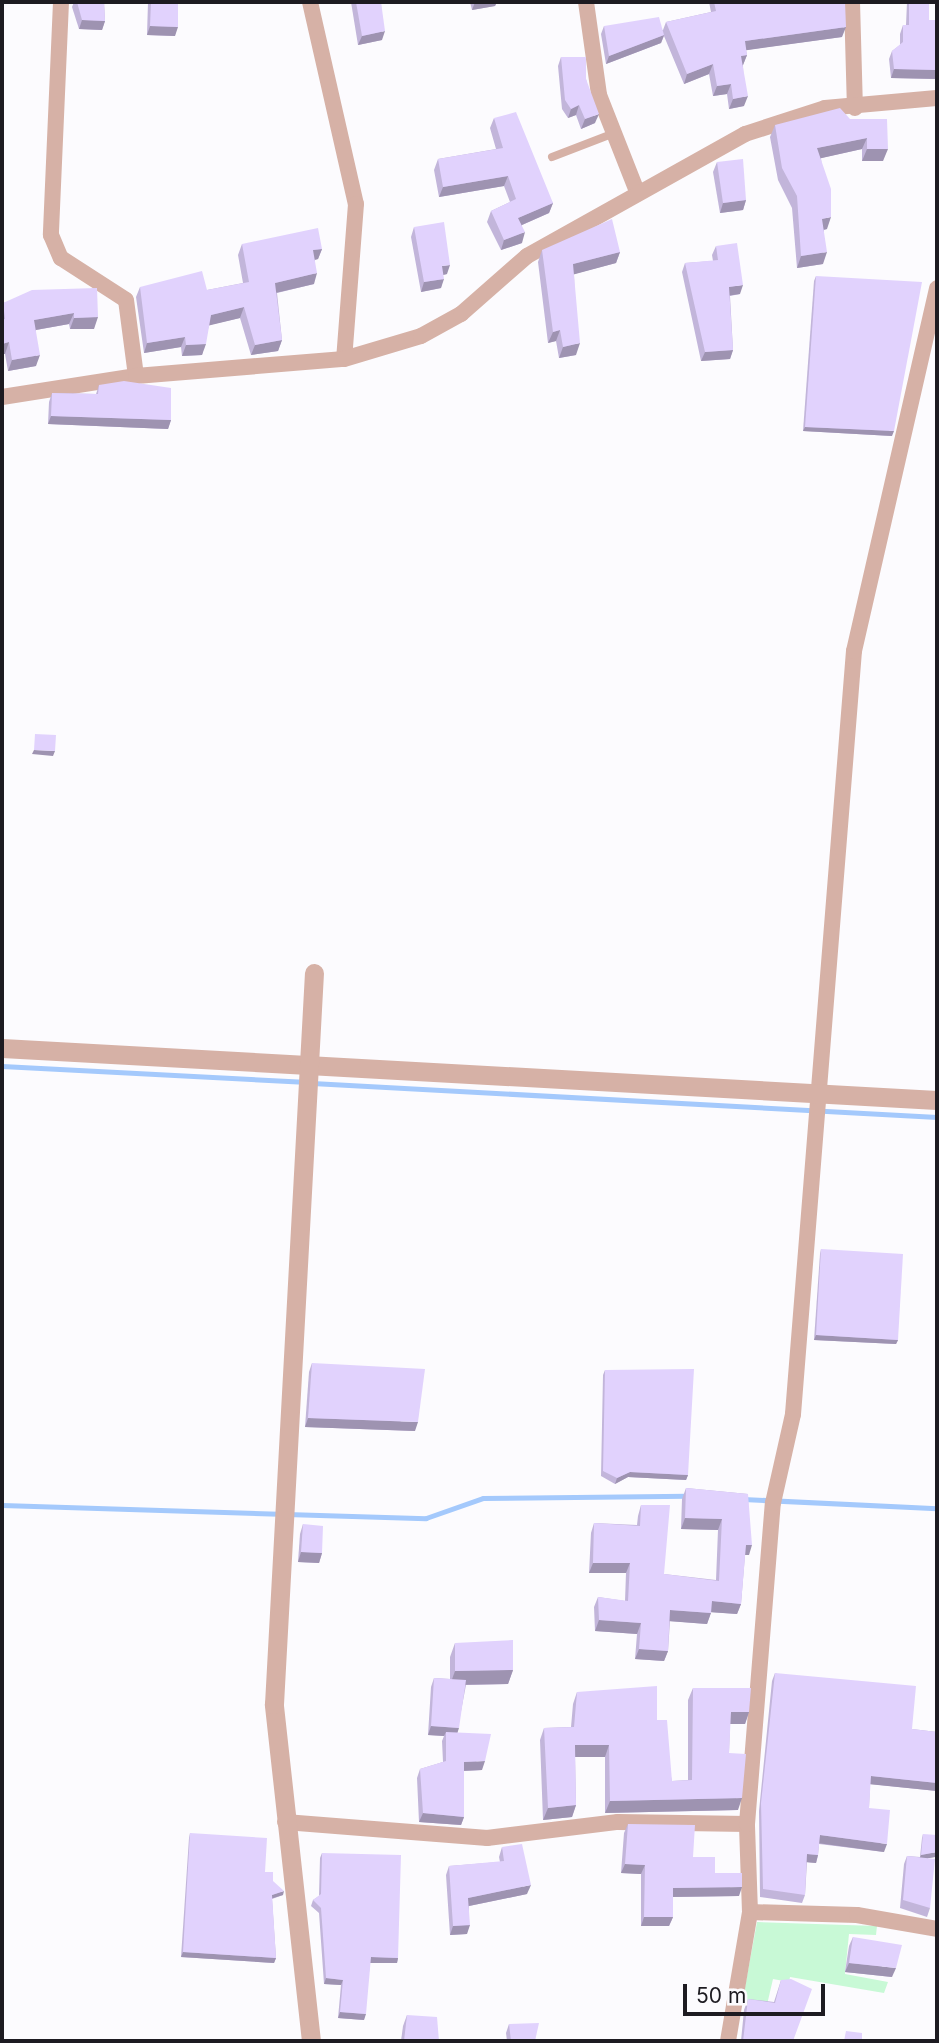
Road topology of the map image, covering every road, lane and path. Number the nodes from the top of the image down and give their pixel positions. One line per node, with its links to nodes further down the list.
1 (61, 2): 12 (street)
2 (310, 2): 11 (street)
3 (586, 2): 7 (street)
4 (852, 2): 6 (street)
5 (937, 98): 6 (street)
6 (855, 108): 9 (street)
7 (612, 134): 8 (lane); 9 (street)
8 (552, 157)
9 (638, 194): 11 (street)
10 (937, 288): 17 (street)
11 (344, 359): 12 (street)
12 (136, 376): 13 (street)
13 (2, 397)
14 (314, 973): 16 (street)
15 (2, 1048): 16 (street)
16 (306, 1066): 17 (street); 19 (street)
17 (820, 1093): 18 (street); 20 (street)
18 (937, 1100)
19 (285, 1822): 20 (street); 23 (street)
20 (747, 1824): 21 (street)
21 (750, 1912): 22 (street); 24 (street)
22 (937, 1929)
23 (311, 2041)
24 (728, 2041)

